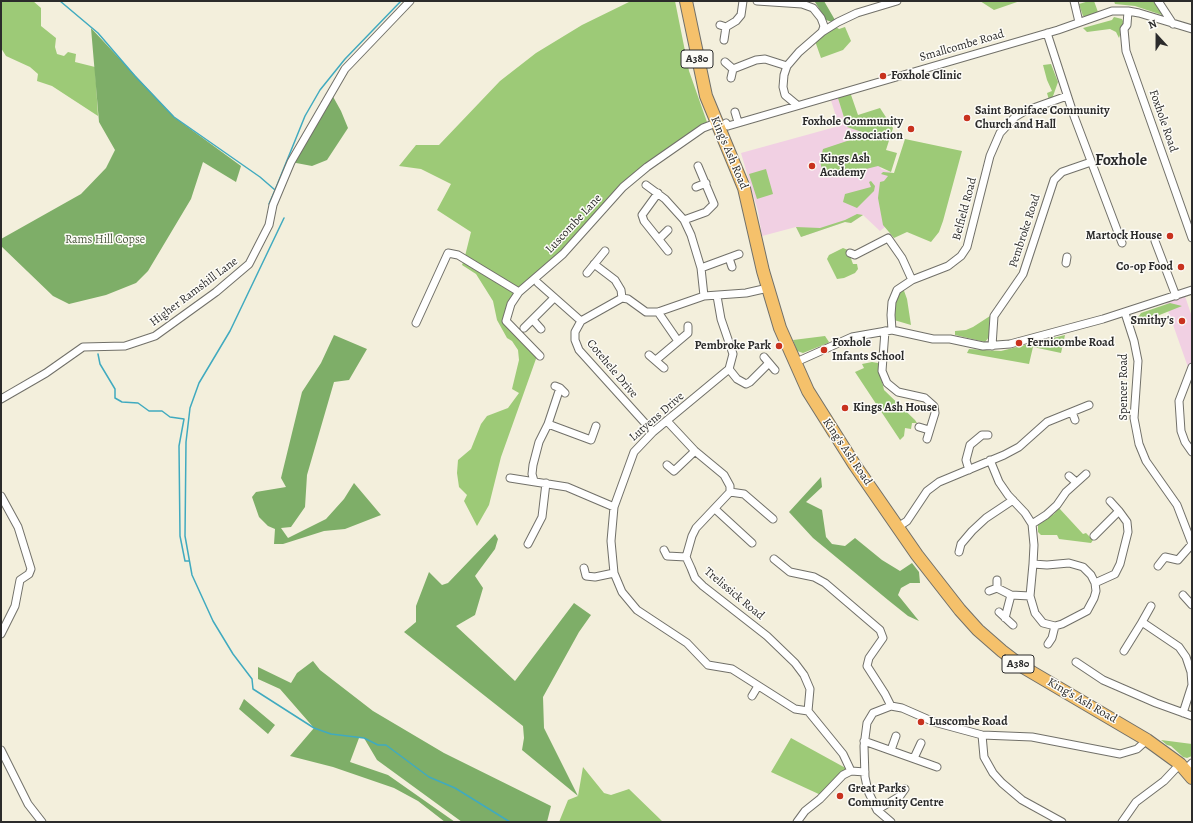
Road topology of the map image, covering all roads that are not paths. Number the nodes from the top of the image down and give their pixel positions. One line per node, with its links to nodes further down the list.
1 (410, 1): 78 (street, Higher Ramshill Lane)
2 (743, 1): 15 (street)
3 (758, 1): 8 (street)
4 (897, 1): 13 (street)
5 (1074, 1): 10 (street)
6 (1158, 1): 11 (street)
7 (689, 2): 24 (highway, King's Ash Road / A380)
8 (781, 2): 13 (street)
9 (1128, 11): 10 (street, Smallcombe Road); 11 (street, Smallcombe Road); 33 (street, Foxhole Road)
10 (1080, 22): 14 (street, Smallcombe Road)
11 (1173, 24): 12 (street, Smallcombe Road)
12 (1192, 29)
13 (822, 32): 17 (street)
14 (1046, 33): 20 (street); 21 (street, Smallcombe Road)
15 (724, 40)
16 (725, 62): 18 (street)
17 (787, 66): 18 (street); 21 (street)
18 (733, 69): 19 (street)
19 (731, 78)
20 (1067, 96): 25 (street); 46 (street, Belfield Road)
21 (797, 105): 23 (street, Smallcombe Road)
22 (735, 112): 23 (street)
23 (738, 122): 24 (street, Smallcombe Road)
24 (721, 123): 48 (highway, King's Ash Road / A380); 50 (street, Luscombe Lane)
25 (1091, 162): 36 (street); 66 (street, Pembroke Road)
26 (698, 166): 27 (street)
27 (706, 183): 29 (street); 31 (street)
28 (646, 185): 30 (street)
29 (696, 187)
30 (658, 194): 31 (street); 34 (street)
31 (684, 220): 44 (street)
32 (668, 230): 34 (street)
33 (1192, 238)
34 (659, 239): 38 (street)
35 (1155, 241): 53 (street)
36 (1122, 243)
37 (605, 251): 42 (street)
38 (668, 251)
39 (739, 254): 41 (street)
40 (853, 256): 46 (street)
41 (729, 258): 43 (street); 44 (street)
42 (594, 264): 45 (street); 55 (street)
43 (732, 267)
44 (701, 268): 51 (street)
45 (587, 273)
46 (912, 280): 64 (street, Belfield Road)
47 (538, 283): 54 (street)
48 (768, 288): 52 (street); 72 (highway, King's Ash Road / A380)
49 (1192, 290): 53 (street)
50 (519, 292): 60 (street); 68 (street)
51 (704, 296): 52 (street); 56 (street)
52 (717, 296): 75 (street)
53 (1176, 296): 57 (street)
54 (554, 298): 58 (street); 59 (street)
55 (622, 298): 56 (street); 59 (street)
56 (658, 312): 65 (street)
57 (1125, 313): 66 (street); 114 (street, Spencer Road)
58 (533, 320): 62 (street); 63 (street)
59 (581, 321): 88 (street, Cotehele Drive)
60 (416, 323)
61 (688, 326): 65 (street)
62 (524, 328)
63 (541, 329)
64 (889, 331): 66 (street); 72 (street); 87 (street, Belfield Road)
65 (678, 340): 70 (street)
66 (992, 346)
67 (649, 355): 70 (street)
68 (540, 356)
69 (764, 357): 71 (street)
70 (656, 360): 74 (street)
71 (770, 363): 75 (street); 76 (street)
72 (794, 363): 110 (highway, King's Ash Road / A380)
73 (1192, 367): 91 (street)
74 (664, 368)
75 (729, 369): 82 (street, Lutyens Drive)
76 (775, 370)
77 (560, 389): 83 (street)
78 (1, 399)
79 (1088, 405): 80 (street)
80 (1072, 412): 81 (street); 92 (street)
81 (1075, 420)
82 (667, 421): 88 (street, Lutyens Drive); 90 (street)
83 (548, 424): 84 (street); 98 (street)
84 (596, 426)
85 (919, 427): 87 (street)
86 (976, 428): 94 (street)
87 (929, 430): 89 (street)
88 (653, 432): 105 (street, Lutyens Drive)
89 (927, 439)
90 (696, 451): 93 (street); 101 (street)
91 (1192, 452)
92 (990, 460): 94 (street); 103 (street)
93 (667, 465)
94 (969, 470): 110 (street)
95 (1086, 474): 99 (street)
96 (1069, 476): 99 (street)
97 (510, 478): 98 (street)
98 (534, 481): 100 (street)
99 (1076, 482): 109 (street)
100 (546, 483): 105 (street); 113 (street)
101 (730, 492): 106 (street); 108 (street)
102 (1, 496): 137 (street)
103 (1013, 500): 109 (street); 115 (street)
104 (1110, 501): 107 (street)
105 (614, 507): 122 (street, Lutyens Drive)
106 (715, 509): 112 (street); 117 (street)
107 (1119, 510): 111 (street); 124 (street)
108 (773, 519)
109 (1032, 524): 119 (street)
110 (898, 528): 149 (highway, King's Ash Road / A380)
111 (1094, 536)
112 (752, 543)
113 (528, 544)
114 (1192, 544): 120 (street, Spencer Road)
115 (959, 552)
116 (665, 556): 117 (street)
117 (686, 557): 144 (street, Trelissick Road)
118 (774, 559): 143 (street)
119 (1033, 564): 124 (street); 128 (street)
120 (1158, 566)
121 (584, 568): 122 (street)
122 (614, 573): 141 (street, Lutyens Drive)
123 (997, 580): 125 (street)
124 (1095, 583): 136 (street)
125 (997, 588): 126 (street); 127 (street)
126 (988, 591)
127 (1011, 595): 128 (street); 133 (street)
128 (1030, 596): 136 (street)
129 (1183, 596): 130 (street)
130 (1192, 605)
131 (1151, 606): 134 (street)
132 (999, 612): 133 (street)
133 (1005, 618): 135 (street)
134 (1142, 622): 139 (street); 145 (street)
135 (1013, 625)
136 (1055, 626): 138 (street)
137 (1, 634)
138 (1048, 644)
139 (1124, 651)
140 (1076, 662): 145 (street)
141 (758, 686): 142 (street); 144 (street, Lutyens Drive)
142 (752, 696)
143 (891, 706): 148 (street); 150 (street)
144 (808, 711): 157 (street)
145 (1183, 713): 146 (street)
146 (1192, 716)
147 (896, 736): 153 (street)
148 (982, 736): 149 (street); 164 (street)
149 (1147, 740): 156 (highway, King's Ash Road / A380)
150 (864, 741): 153 (street); 158 (street)
151 (921, 743): 154 (street)
152 (1, 750): 162 (street)
153 (891, 750): 154 (street)
154 (914, 758): 155 (street)
155 (937, 767)
156 (1187, 769): 165 (street)
157 (851, 771): 158 (street); 163 (street)
158 (865, 772): 160 (street)
159 (905, 789): 160 (street)
160 (877, 810): 161 (street)
161 (886, 821)
162 (42, 822)
163 (797, 822)
164 (1062, 822)
165 (1122, 822)

